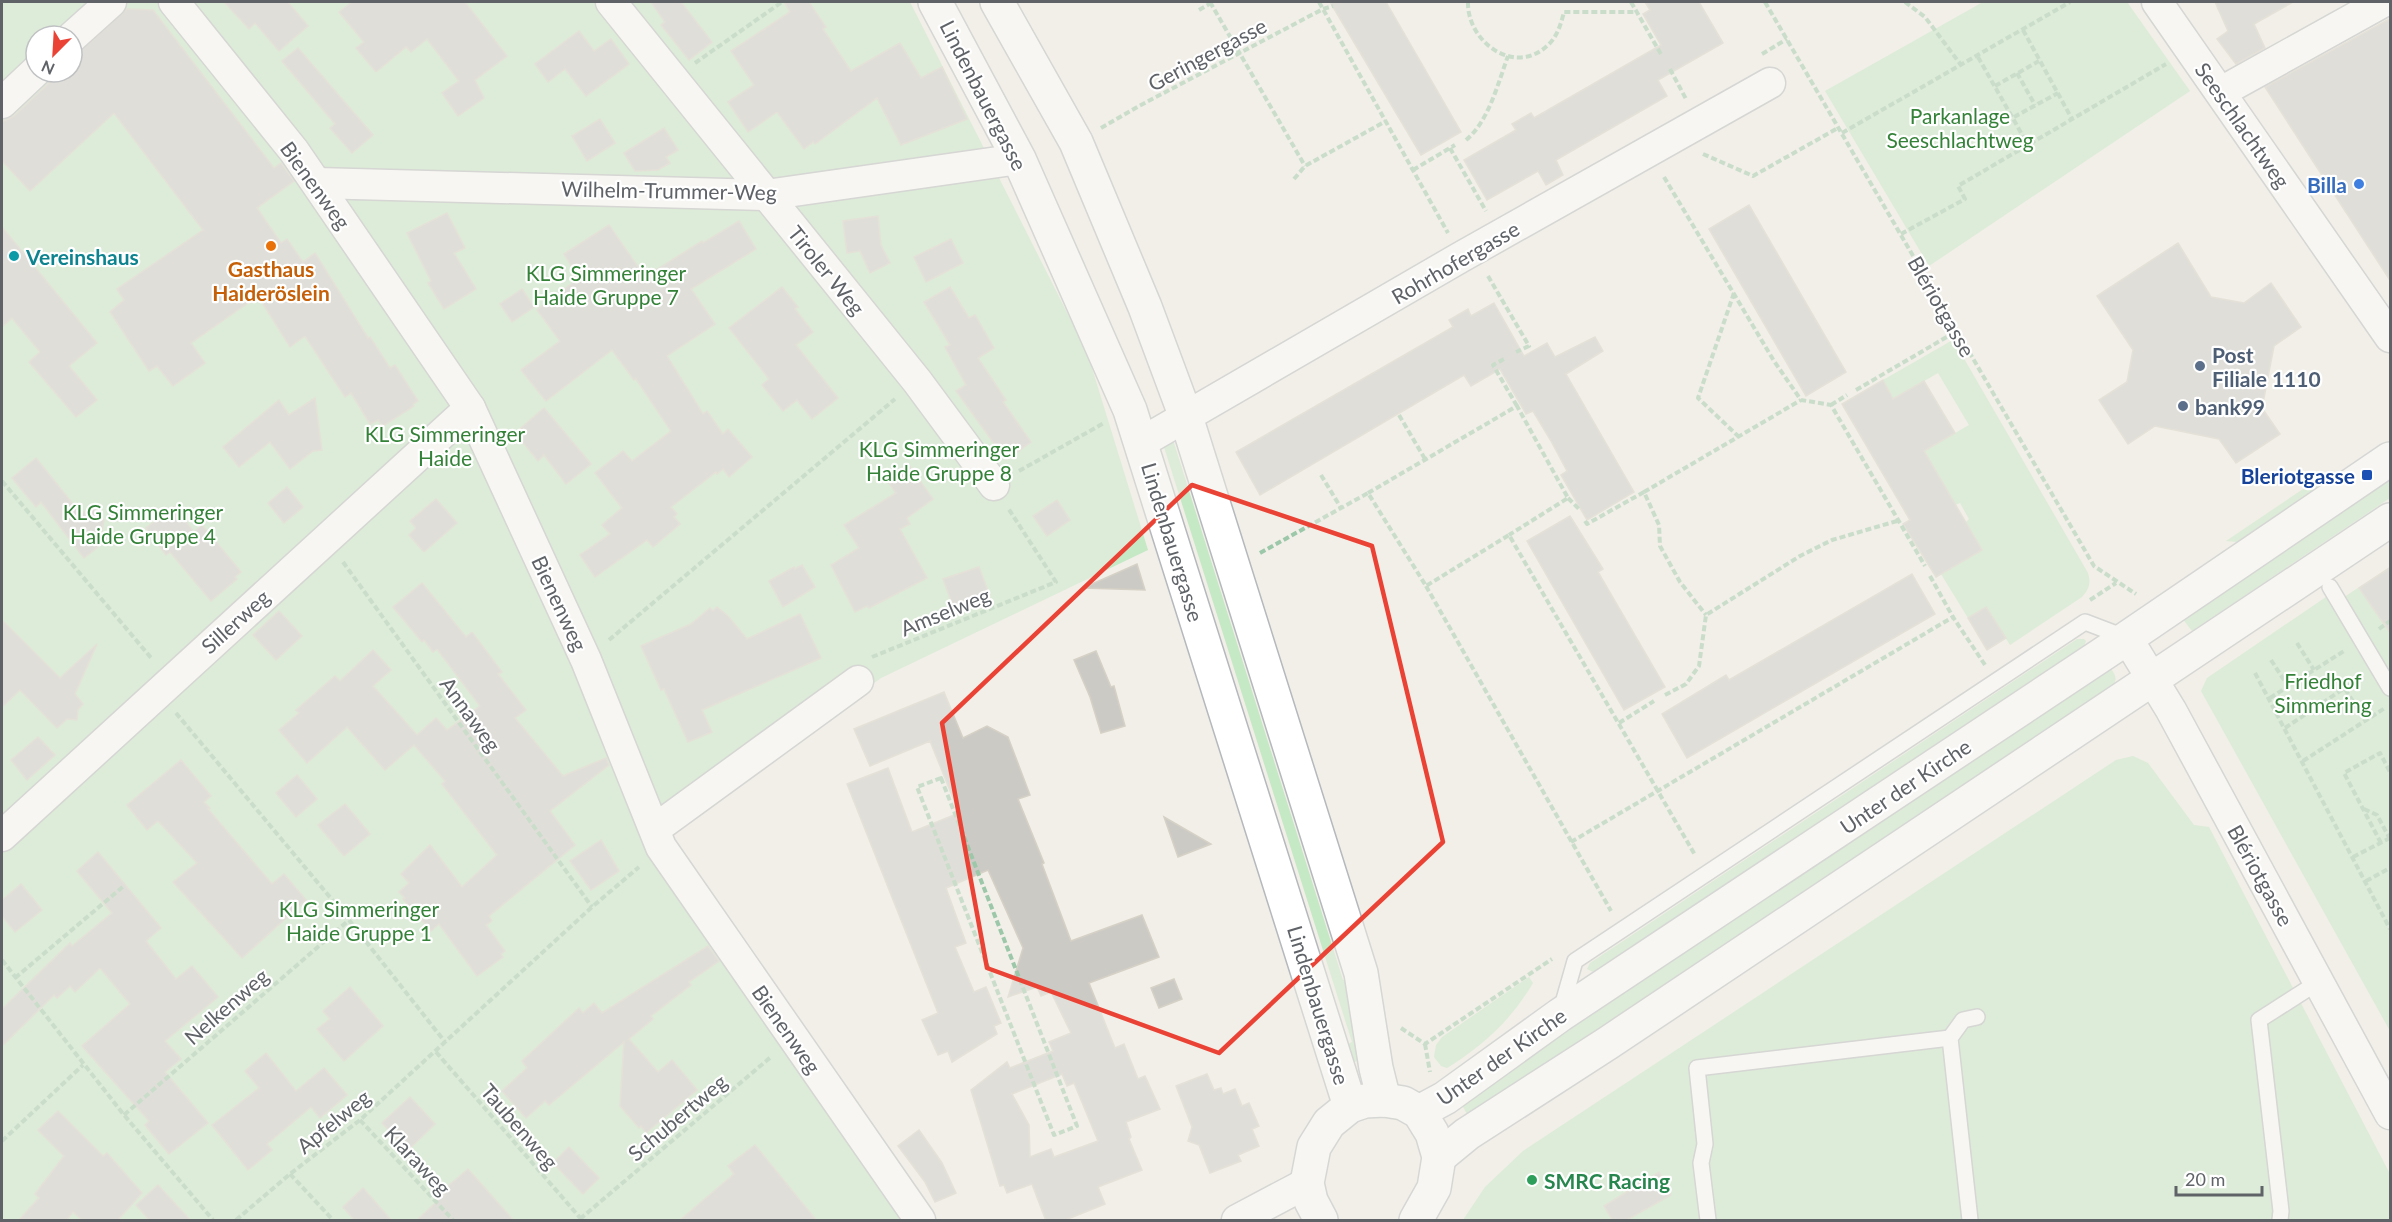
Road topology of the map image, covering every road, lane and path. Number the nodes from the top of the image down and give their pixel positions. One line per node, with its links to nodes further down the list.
1 (111, 2): 20 (street)
2 (174, 2): 60 (street, Bienenweg)
3 (611, 2): 33 (street, Tiroler Weg)
4 (782, 2): 33 (path)
5 (935, 2): 55 (main road, Lindenbauergasse)
6 (997, 2): 79 (main road, Lindenbauergasse)
7 (1210, 2): 18 (path); 23 (path)
8 (1319, 2): 17 (path)
9 (1467, 2): 24 (path)
10 (1631, 2): 19 (path)
11 (1765, 2): 22 (path, Blériotgasse)
12 (1905, 2): 30 (path)
13 (2070, 2): 21 (path)
14 (2157, 2): 38 (street, Seeschlachtweg)
15 (2383, 2): 38 (street)
16 (1333, 6): 17 (path, Geringergasse)
17 (1323, 9): 23 (path, Geringergasse); 46 (path)
18 (1199, 10)
19 (1637, 12): 24 (path); 25 (path)
20 (84, 26)
21 (2023, 30): 27 (path); 28 (path)
22 (1787, 39): 26 (path); 47 (path, Blériotgasse)
23 (1239, 53): 48 (path, Geringergasse); 56 (path)
24 (1508, 56): 50 (path)
25 (1662, 56)
26 (1757, 57)
27 (1978, 57): 30 (path); 36 (path)
28 (2039, 61): 32 (path); 37 (path)
29 (2172, 61): 45 (path)
30 (1961, 65): 49 (path)
31 (1670, 69): 40 (path)
32 (2017, 73): 36 (path); 42 (path)
33 (672, 78): 61 (street, Tiroler Weg)
34 (24, 82): 41 (street)
35 (1770, 83): 79 (street, Rohrhofergasse)
36 (1995, 86): 44 (path)
37 (2058, 93): 42 (path); 45 (path)
38 (2221, 93): 68 (street, Seeschlachtweg)
39 (1696, 94): 40 (path)
40 (1686, 100): 43 (path)
41 (2, 103)
42 (2035, 105): 44 (path)
43 (1676, 106)
44 (2014, 117): 52 (path)
45 (2072, 119): 52 (path)
46 (1386, 121): 56 (path); 58 (path)
47 (1839, 128): 49 (path, Blériotgasse); 54 (path)
48 (1096, 131)
49 (1842, 133): 63 (path, Blériotgasse)
50 (1466, 140)
51 (1455, 145): 53 (path)
52 (2028, 145): 63 (path)
53 (1450, 148): 58 (path); 62 (path)
54 (1702, 153)
55 (1018, 159): 61 (street, Wilhelm-Trummer-Weg); 82 (main road, Lindenbauergasse)
56 (1305, 166): 59 (path)
57 (1659, 168): 66 (path)
58 (1413, 170): 64 (path)
59 (1294, 179)
60 (317, 183): 61 (street, Wilhelm-Trummer-Weg); 77 (street, Bienenweg)
61 (766, 195): 71 (street, Tiroler Weg)
62 (1488, 214)
63 (1900, 234): 67 (path, Blériotgasse)
64 (1450, 236)
65 (1485, 271): 69 (path)
66 (1734, 293): 74 (path); 81 (path)
67 (1957, 332): 72 (path); 101 (path, Blériotgasse)
68 (2391, 337)
69 (1516, 352)
70 (1504, 359): 76 (path)
71 (917, 381): 87 (street, Tiroler Weg); 112 (path)
72 (1856, 390)
73 (1847, 395): 75 (path)
74 (1801, 400): 75 (path); 81 (path)
75 (1831, 405): 95 (path)
76 (1517, 406): 83 (path); 90 (path)
77 (470, 408): 97 (street, Sillerweg); 112 (street, Bienenweg)
78 (1399, 415): 83 (path)
79 (1186, 417): 82 (street, Rohrhofergasse); 164 (main road, Lindenbauergasse)
80 (1094, 429): 87 (path)
81 (1739, 437): 88 (path)
82 (1142, 442): 165 (main road, Lindenbauergasse)
83 (1425, 459): 89 (path)
84 (2391, 459): 108 (main road, Unter der Kirche)
85 (1321, 475): 91 (path)
86 (2, 481): 121 (path)
87 (994, 485): 120 (path, Amselweg)
88 (1644, 492): 94 (path); 106 (path)
89 (1368, 493): 91 (path); 102 (path)
90 (1568, 498): 92 (path); 96 (path)
91 (1341, 508): 98 (path)
92 (1580, 510)
93 (2391, 520): 119 (main road, Unter der Kirche)
94 (1585, 521)
95 (1897, 521): 99 (path); 106 (path)
96 (1509, 535): 102 (path); 130 (path)
97 (326, 539): 121 (street, Sillerweg); 146 (path, Annaweg)
98 (1257, 555)
99 (1924, 566)
100 (1930, 576): 107 (path)
101 (2116, 583): 104 (path, Blériotgasse); 105 (path)
102 (1426, 585): 139 (path)
103 (2330, 587): 109 (lane)
104 (2137, 595)
105 (2086, 603)
106 (1706, 615): 125 (path)
107 (1953, 617): 115 (path); 134 (path)
108 (2127, 638): 119 (street, Blériotgasse); 166 (main road, Unter der Kirche)
109 (2363, 639): 111 (path); 123 (lane)
110 (2297, 643): 116 (path)
111 (2343, 652): 114 (path); 116 (path)
112 (586, 660): 137 (street, Bienenweg)
113 (2271, 660): 122 (path)
114 (2348, 661)
115 (1986, 668)
116 (2314, 670): 122 (path)
117 (2353, 670): 124 (path)
118 (2255, 673): 126 (path)
119 (2152, 679): 154 (street, Blériotgasse); 171 (main road, Unter der Kirche)
120 (858, 681): 137 (street)
121 (164, 686): 136 (street, Sillerweg); 148 (path)
122 (2288, 686): 126 (path)
123 (2391, 688)
124 (2345, 689): 129 (path); 131 (path)
125 (1665, 695)
126 (2270, 698): 131 (path)
127 (1654, 701): 130 (path)
128 (2391, 704): 129 (path)
129 (2365, 720): 132 (path)
130 (1619, 723): 134 (path)
131 (2285, 728): 132 (path)
132 (2302, 761): 141 (path)
133 (2391, 772): 135 (path)
134 (1659, 792): 139 (path); 142 (path)
135 (2364, 809): 138 (path); 140 (path)
136 (2, 836)
137 (658, 838): 146 (path, Apfelweg); 157 (street, Bienenweg)
138 (2390, 838): 140 (path)
139 (1571, 842): 147 (path)
140 (2381, 843): 141 (path)
141 (2353, 857): 144 (path)
142 (1698, 860)
143 (2391, 868): 144 (path)
144 (2366, 881): 149 (path)
145 (124, 885): 153 (path)
146 (592, 907): 159 (path, Apfelweg)
147 (1614, 917)
148 (349, 920): 159 (path); 168 (path, Nelkenweg)
149 (2391, 929)
150 (1006, 944): 150 (path)
151 (1554, 957): 160 (path)
152 (2, 960): 153 (path)
153 (15, 978): 162 (path)
154 (2320, 981): 167 (street, Blériotgasse); 185 (lane)
155 (1977, 1017): 158 (lane)
156 (1398, 1026): 160 (path)
157 (793, 1038): 174 (path, Schubertweg); 180 (street, Bienenweg)
158 (1950, 1038): 183 (lane); 184 (lane)
159 (445, 1042): 161 (path, Apfelweg)
160 (1425, 1044): 163 (path)
161 (436, 1052): 169 (path, Apfelweg); 174 (path, Taubenweg)
162 (83, 1065): 168 (path); 170 (path)
163 (1431, 1076)
164 (1384, 1100): 165 (main road, Unter der Kirche); 166 (main road, Unter der Kirche)
165 (1350, 1106): 173 (main road)
166 (1419, 1112): 171 (main road, Unter der Kirche)
167 (2391, 1114)
168 (124, 1115): 176 (path)
169 (360, 1120): 172 (path, Apfelweg); 179 (path, Klaraweg)
170 (2, 1141)
171 (1439, 1157): 182 (main road, Unter der Kirche)
172 (290, 1174): 177 (path, Apfelweg); 178 (path)
173 (1307, 1183): 175 (main road); 181 (street)
174 (581, 1220)
175 (1320, 1220)
176 (213, 1221)
177 (236, 1221)
178 (333, 1221)
179 (453, 1221)
180 (920, 1221)
181 (1237, 1221)
182 (1416, 1221)
183 (1708, 1221)
184 (1970, 1221)
185 (2280, 1221)

